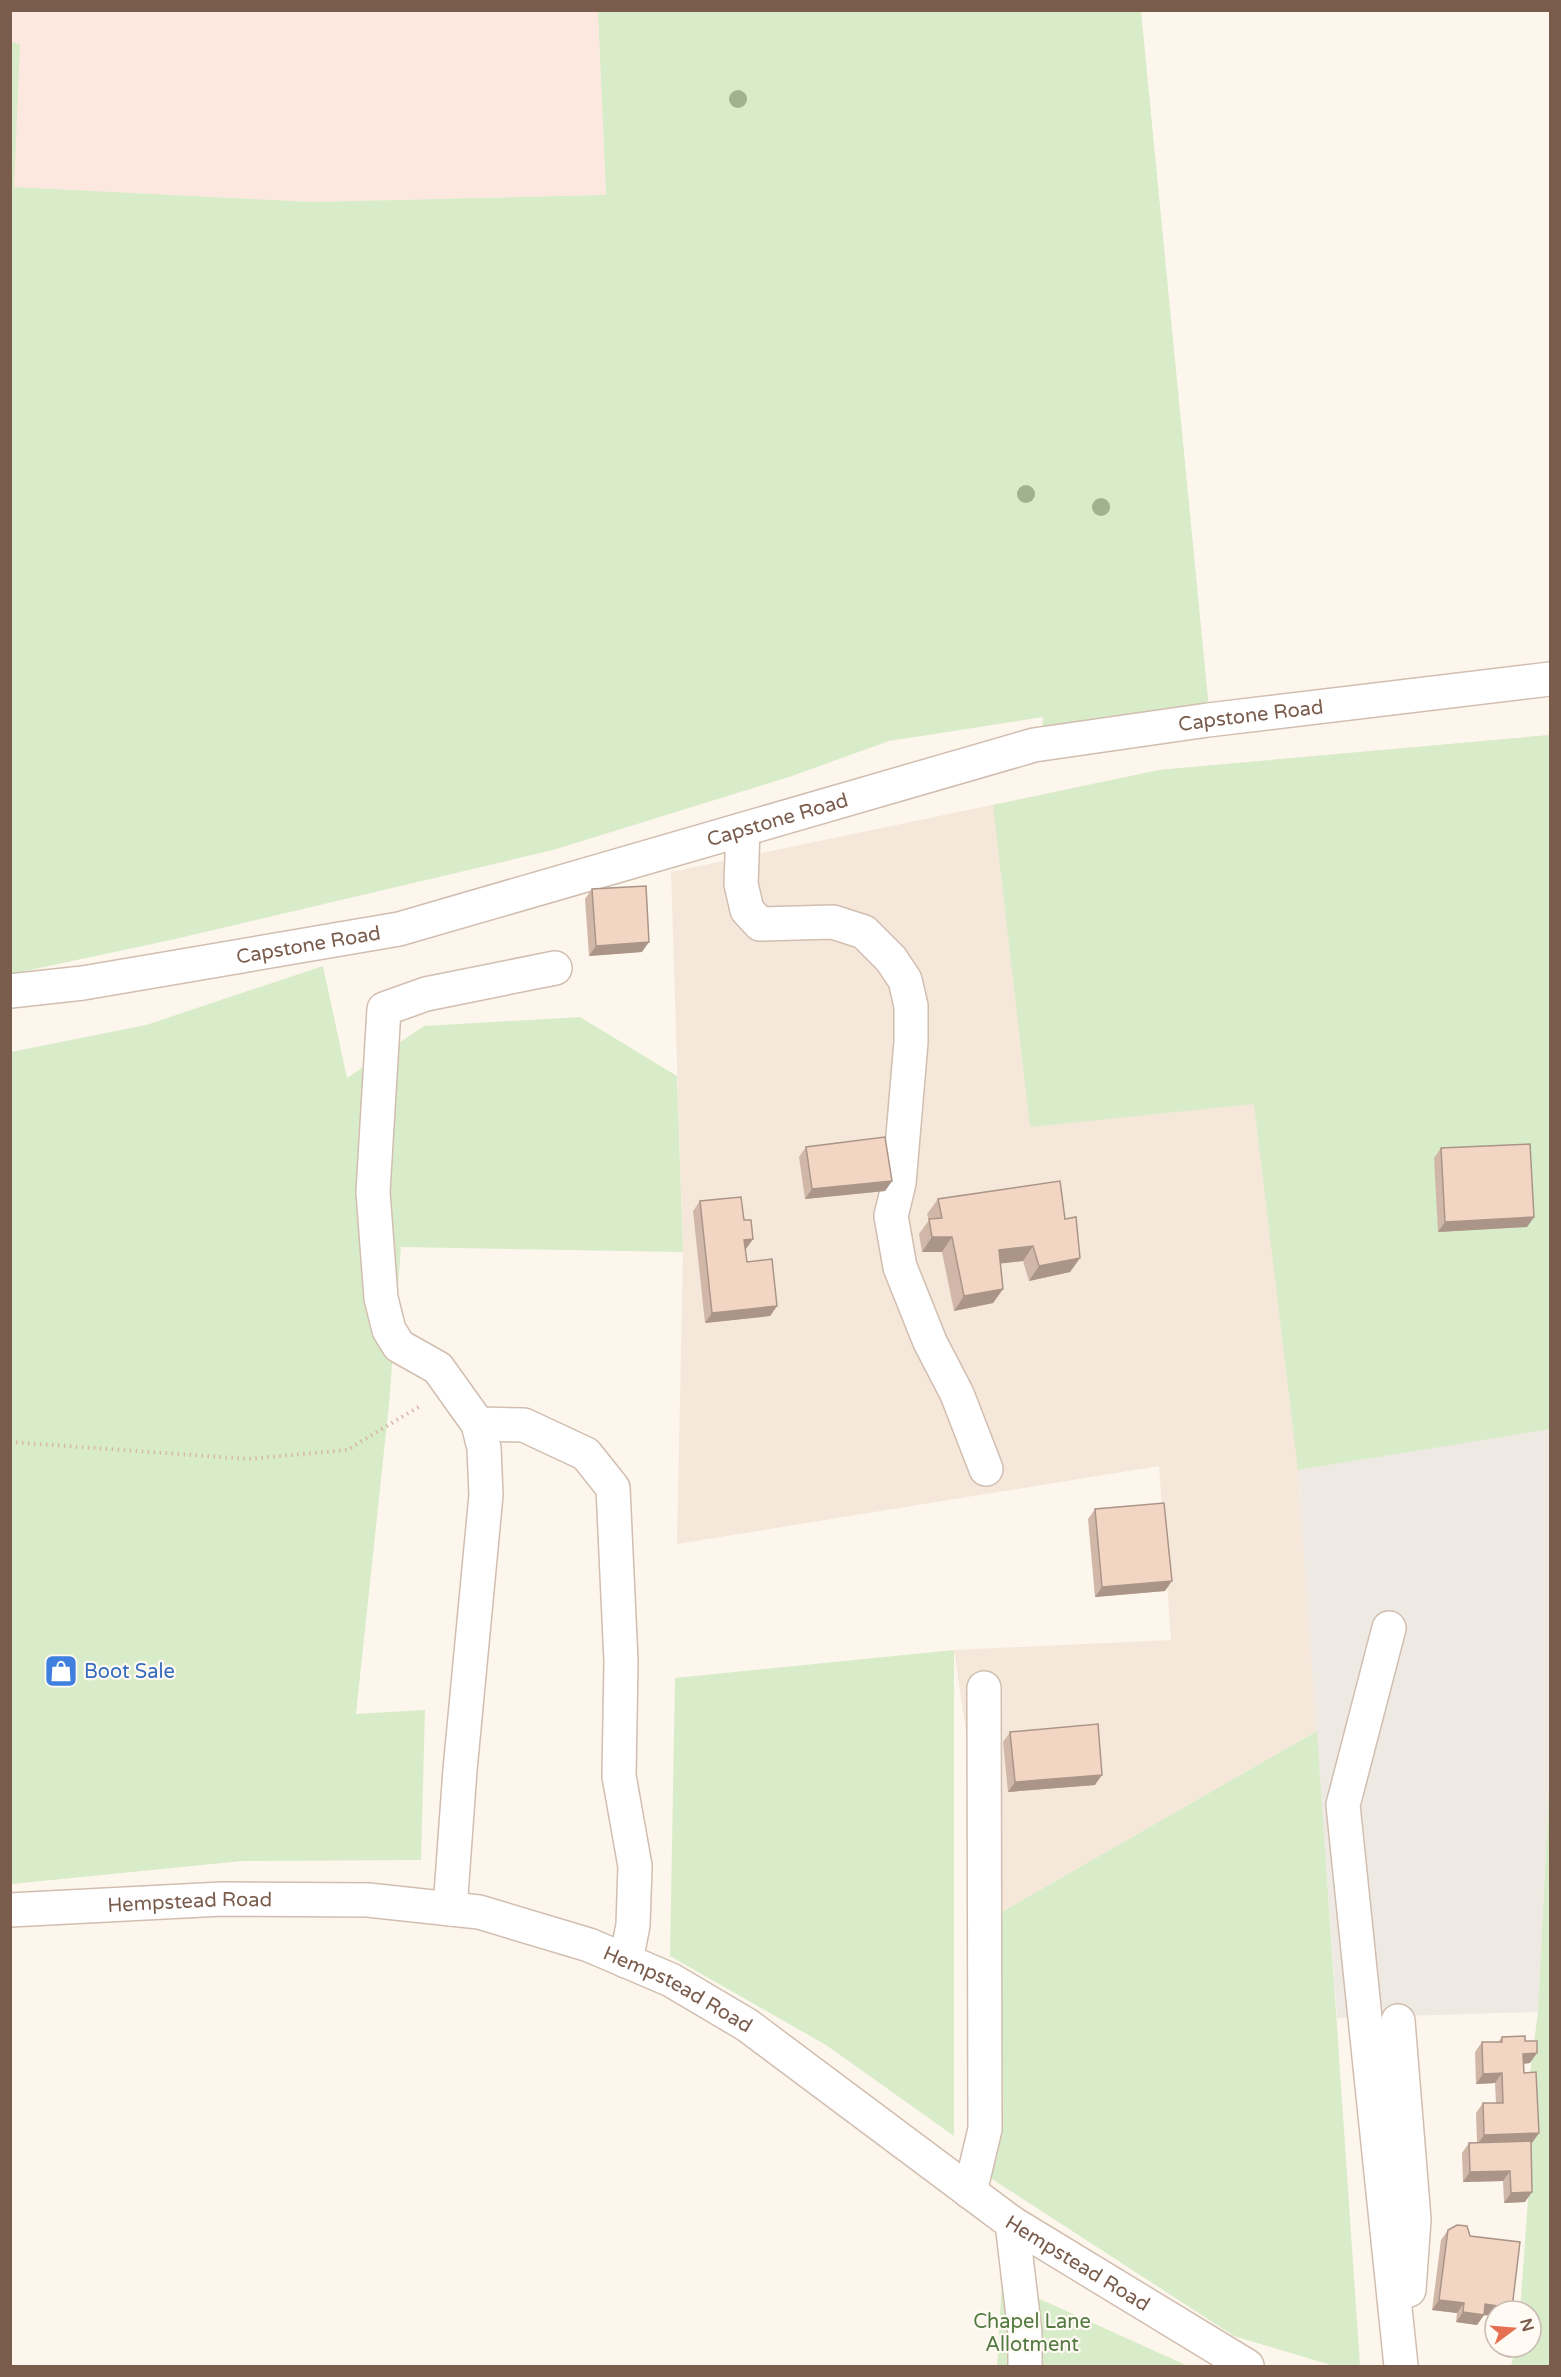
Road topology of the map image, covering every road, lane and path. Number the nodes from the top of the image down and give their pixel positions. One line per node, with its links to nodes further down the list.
1 (1551, 679): 2 (street, Capstone Road)
2 (743, 830): 4 (street, Capstone Road); 8 (street)
3 (555, 968): 5 (street)
4 (10, 991)
5 (452, 1387): 6 (street); 7 (path)
6 (478, 1424): 11 (street); 13 (street)
7 (10, 1442)
8 (986, 1469)
9 (1389, 1628): 19 (street)
10 (984, 1688): 15 (street)
11 (450, 1909): 12 (street, Hempstead Road); 13 (street, Hempstead Road)
12 (10, 1910)
13 (626, 1961): 15 (street, Hempstead Road)
14 (1398, 2021): 19 (street)
15 (970, 2192): 16 (street, Hempstead Road)
16 (1012, 2223): 17 (street); 18 (street, Hempstead Road)
17 (1025, 2367)
18 (1247, 2367)
19 (1402, 2367)

